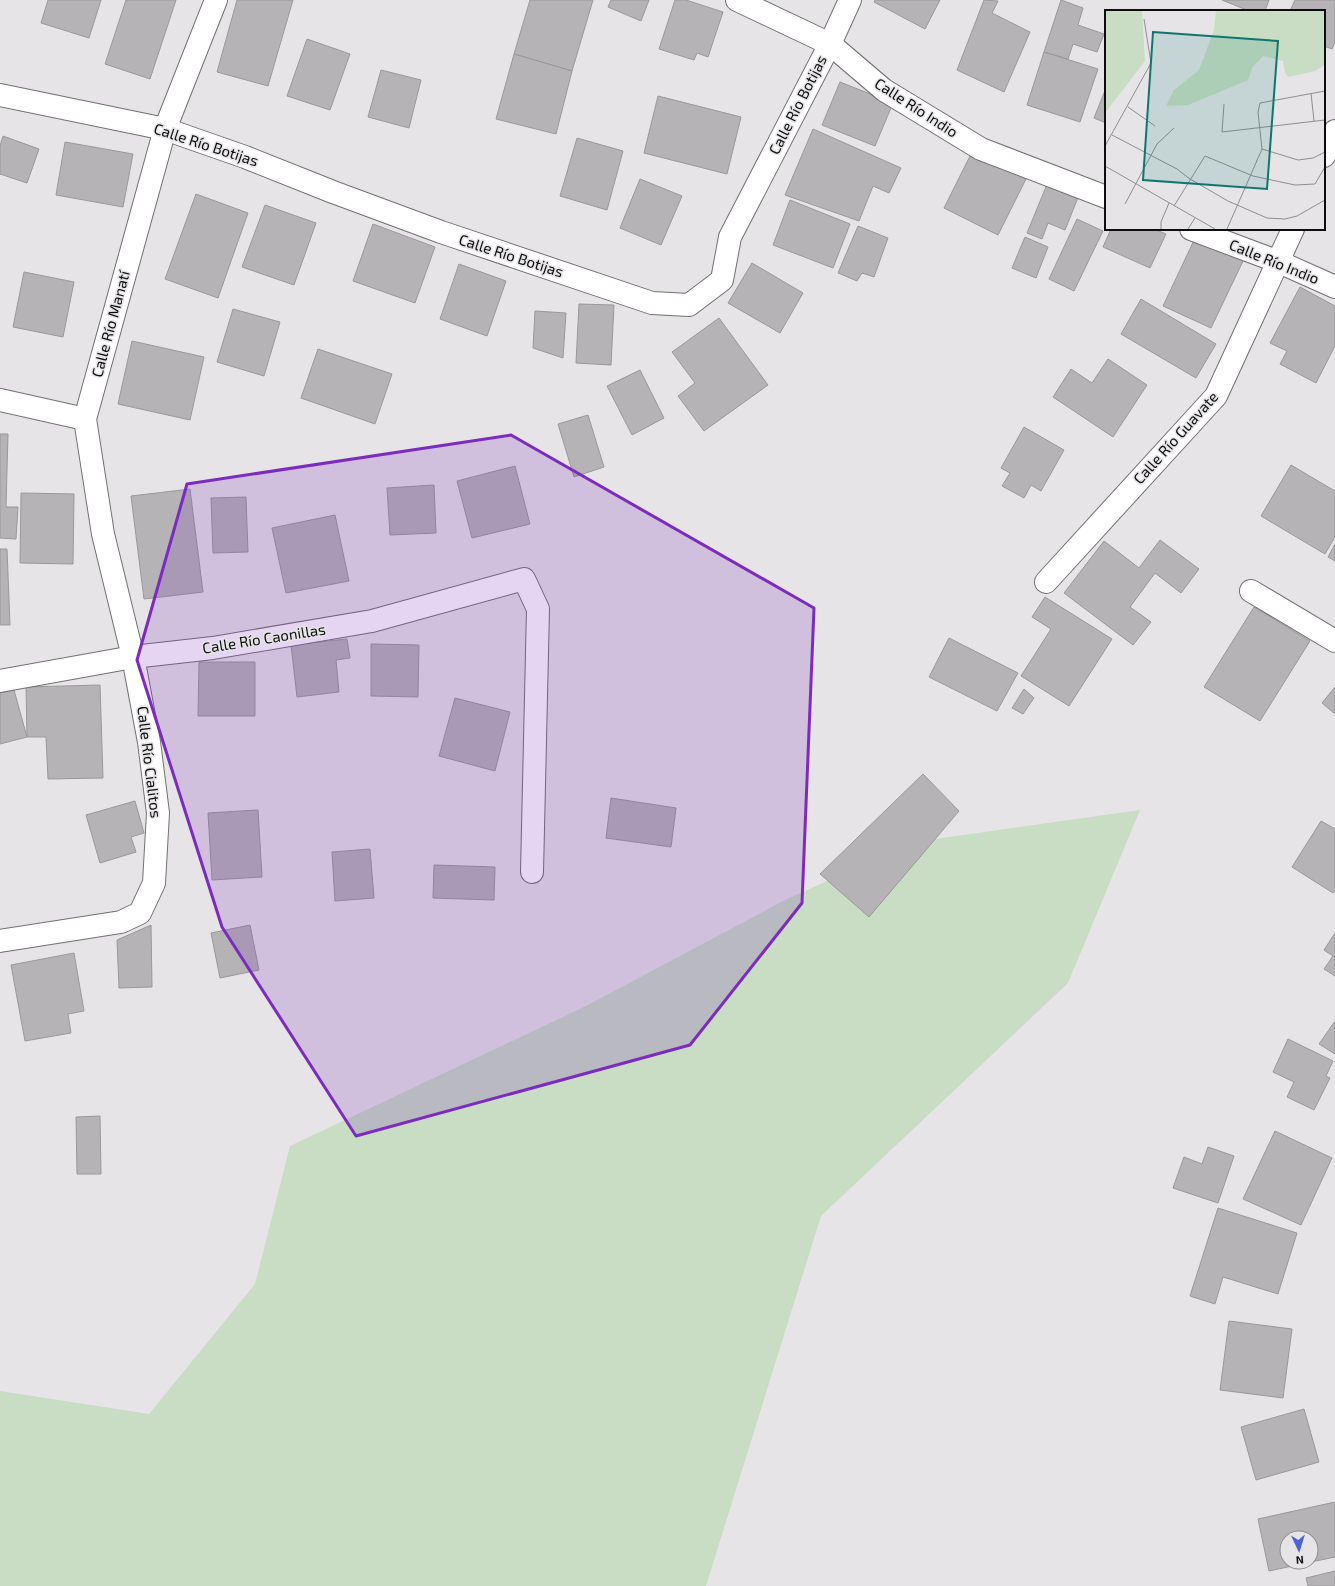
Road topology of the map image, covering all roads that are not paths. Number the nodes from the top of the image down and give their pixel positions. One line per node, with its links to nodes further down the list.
1 (216, 0): 6 (street, Calle Río Manatí)
2 (737, 0): 4 (street, Calle Río Indio)
3 (850, 0): 4 (street, Calle Río Botijas)
4 (830, 44): 6 (street, Calle Río Botijas); 9 (street, Calle Río Indio)
5 (0, 94): 6 (street, Calle Río Botijas)
6 (165, 129): 15 (street, Calle Río Manatí)
7 (1335, 131): 8 (street)
8 (1325, 154)
9 (1105, 197)
10 (1194, 230): 12 (street, Calle Río Indio)
11 (1293, 230): 12 (street, Calle Río Guavate)
12 (1279, 262): 13 (street, Calle Río Indio); 16 (street, Calle Río Guavate)
13 (1335, 287)
14 (0, 400): 15 (street)
15 (85, 419): 19 (street, Calle Río Manatí)
16 (1046, 582)
17 (1251, 591): 18 (street)
18 (1335, 641)
19 (133, 657): 20 (street, Calle Río Caonillas); 21 (street, Calle Río Caonillas); 22 (street, Calle Río Cialitos)
20 (0, 681)
21 (532, 872)
22 (0, 941)

